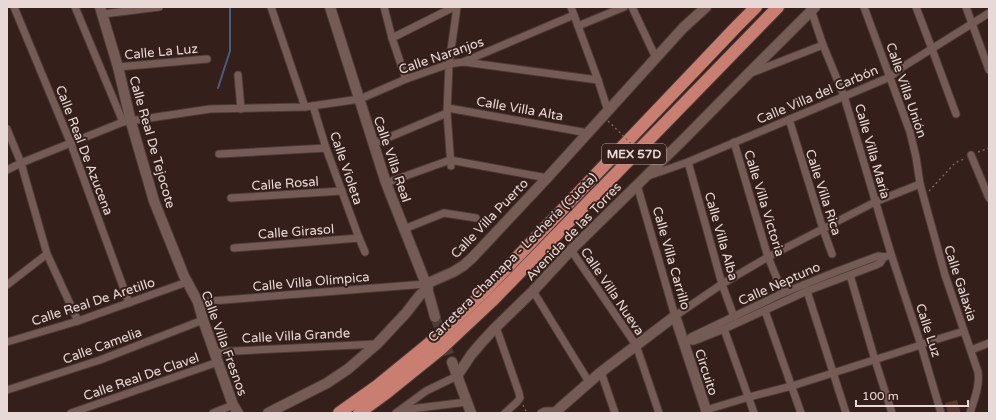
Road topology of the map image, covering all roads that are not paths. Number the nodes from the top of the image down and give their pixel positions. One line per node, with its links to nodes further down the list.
1 (14, 7): 50 (street, Calle Real De Azucena)
2 (75, 7): 46 (street)
3 (159, 7): 18 (street)
4 (271, 7): 40 (street)
5 (330, 7): 38 (street, Calle Villa Real)
6 (384, 7): 23 (street)
7 (456, 7): 23 (street); 29 (street)
8 (571, 7): 20 (street)
9 (624, 7): 22 (street)
10 (632, 7): 26 (street)
11 (706, 7): 26 (street)
12 (756, 7): 124 (highway, Carretera Chamapa - Lechería (Cuota) / MEX 57D)
13 (778, 7): 125 (highway, Carretera Chamapa - Lechería (Cuota) / MEX 57D)
14 (864, 7): 34 (street, Calle Villa Unión)
15 (916, 7): 25 (street)
16 (966, 7): 21 (street)
17 (813, 9): 24 (street, Calle Villa María); 33 (street, Avenida de las Torres)
18 (101, 10): 30 (street, Calle Real De Tejocote)
19 (989, 13): 21 (street, Calle Villa del Carbón)
20 (574, 15): 22 (street); 28 (street, Calle Naranjos)
21 (972, 24): 25 (street, Calle Villa del Carbón); 31 (street)
22 (578, 26): 36 (street)
23 (392, 38): 35 (street)
24 (823, 45): 33 (street); 37 (street, Calle Villa María)
25 (932, 49): 34 (street, Calle Villa del Carbón); 43 (street)
26 (656, 58): 44 (street, Calle Villa Puerto)
27 (207, 59): 30 (street, Calle La Luz)
28 (463, 62): 29 (street, Calle Naranjos); 36 (street)
29 (449, 64): 35 (street, Calle Naranjos); 42 (street)
30 (118, 67): 46 (street, Calle Real De Tejocote)
31 (989, 70)
32 (238, 75): 41 (street)
33 (747, 75): 60 (street, Avenida de las Torres)
34 (890, 77): 37 (street, Calle Villa del Carbón); 62 (street, Calle Villa Unión)
35 (406, 79): 38 (street, Calle Naranjos)
36 (598, 80): 44 (street)
37 (844, 96): 45 (street, Calle Villa del Carbón); 67 (street, Calle Villa María)
38 (360, 100): 39 (street, Calle Naranjos); 51 (street, Calle Villa Real)
39 (313, 106): 40 (street, Calle Naranjos); 52 (street, Calle Violeta)
40 (305, 107): 41 (street, Calle Naranjos)
41 (241, 109): 46 (street, Calle Naranjos)
42 (448, 110): 48 (street, Calle Villa Alta); 51 (street); 57 (street)
43 (956, 114)
44 (608, 116): 48 (street, Calle Villa Puerto)
45 (789, 120): 49 (street, Calle Villa del Carbón); 70 (street, Calle Villa Rica)
46 (127, 122): 50 (street, Calle Naranjos); 80 (street, Calle Real De Tejocote)
47 (7, 129): 56 (street)
48 (588, 132): 59 (street, Calle Villa Puerto)
49 (734, 142): 55 (street, Calle Villa del Carbón); 78 (street, Calle Villa Victoria)
50 (71, 144): 56 (street, Calle Naranjos); 88 (street, Calle Real De Azucena)
51 (373, 144): 61 (street, Calle Villa Real)
52 (326, 148): 53 (street); 64 (street, Calle Violeta)
53 (219, 154)
54 (971, 155): 66 (street)
55 (688, 162): 60 (street, Calle Villa del Carbón); 81 (street, Calle Villa Alba)
56 (21, 163): 58 (street, Calle Naranjos); 75 (street)
57 (450, 163): 59 (street); 61 (street)
58 (7, 170)
59 (547, 178): 83 (street, Calle Villa Puerto)
60 (645, 178): 63 (street, Avenida de las Torres)
61 (386, 183): 69 (street, Calle Villa Real)
62 (920, 184): 67 (street); 97 (street, Calle Galaxia)
63 (637, 185): 73 (street, Avenida de las Torres); 90 (street, Calle Villa Carrillo)
64 (342, 191): 65 (street, Calle Rosal); 71 (street, Calle Violeta)
65 (231, 198)
66 (989, 198)
67 (875, 202): 70 (street); 77 (street, Calle Villa María)
68 (476, 218): 69 (street, Calle Villa Puerto)
69 (404, 229): 83 (street, Calle Villa Real)
70 (822, 229): 76 (street, Calle Villa Rica); 78 (street)
71 (359, 238): 72 (street, Calle Girasol); 74 (street, Calle Violeta)
72 (234, 248)
73 (571, 250): 84 (street, Avenida de las Torres); 103 (street, Calle Villa Nueva)
74 (365, 252)
75 (47, 254): 82 (street); 94 (street)
76 (832, 254)
77 (888, 256): 79 (street, Calle Neptuno); 86 (street, Calle Neptuno); 102 (street, Calle Luz)
78 (768, 257): 81 (street); 86 (street, Calle Villa Victoria)
79 (850, 275): 85 (street, Calle Neptuno); 106 (street)
80 (187, 282): 87 (street, Calle Villa Fresnos); 88 (street, Calle Real De Aretillo)
81 (722, 284): 90 (street); 92 (street, Calle Villa Alba)
82 (7, 285)
83 (427, 286): 87 (street, Calle Villa Olímpica); 91 (street, Calle Villa Real); 101 (street)
84 (533, 291): 95 (street, Avenida de las Torres); 112 (street)
85 (807, 292): 89 (street, Calle Neptuno); 110 (street)
86 (783, 293): 92 (street, Calle Neptuno)
87 (198, 302): 93 (street, Calle Villa Fresnos)
88 (129, 303): 94 (street, Calle Real De Aretillo)
89 (765, 311): 96 (street, Calle Neptuno); 113 (street)
90 (675, 316): 99 (street, Calle Villa Carrillo); 103 (street)
91 (435, 317)
92 (734, 317): 99 (street, Calle Neptuno)
93 (203, 320): 105 (street, Calle Villa Fresnos); 114 (street, Calle Camelia)
94 (78, 321): 98 (street, Calle Real De Aretillo)
95 (496, 327): 111 (street, Avenida de las Torres); 127 (street)
96 (724, 329): 99 (street, Calle Neptuno); 115 (street)
97 (964, 331): 102 (street); 104 (street, Calle Galaxia)
98 (7, 342)
99 (685, 342): 120 (street, Circuito)
100 (989, 342): 104 (street)
101 (377, 344): 105 (street, Calle Villa Grande); 123 (street)
102 (923, 344): 106 (street); 135 (street, Calle Luz)
103 (636, 345): 109 (street); 130 (street, Calle Villa Nueva)
104 (971, 350): 136 (street, Calle Galaxia)
105 (215, 352): 107 (street, Calle Villa Fresnos)
106 (875, 360): 110 (street); 134 (street)
107 (218, 362): 117 (street, Calle Villa Fresnos); 121 (street, Calle Real De Clavel)
108 (452, 362): 111 (street)
109 (601, 372): 112 (street); 129 (street)
110 (834, 373): 113 (street); 133 (street)
111 (457, 376): 116 (street); 118 (street, Avenida de las Torres)
112 (589, 382): 119 (street)
113 (792, 386): 115 (street); 132 (street)
114 (7, 390)
115 (749, 397): 120 (street); 131 (street)
116 (468, 402): 118 (street); 126 (street)
117 (235, 409): 122 (street)
118 (398, 411)
119 (559, 411): 128 (street)
120 (706, 412)
121 (71, 413)
122 (213, 413)
123 (268, 413)
124 (339, 413)
125 (359, 413)
126 (472, 413)
127 (505, 413)
128 (541, 413)
129 (615, 413)
130 (659, 413)
131 (754, 413)
132 (801, 413)
133 (846, 413)
134 (892, 413)
135 (941, 413)
136 (970, 413)

